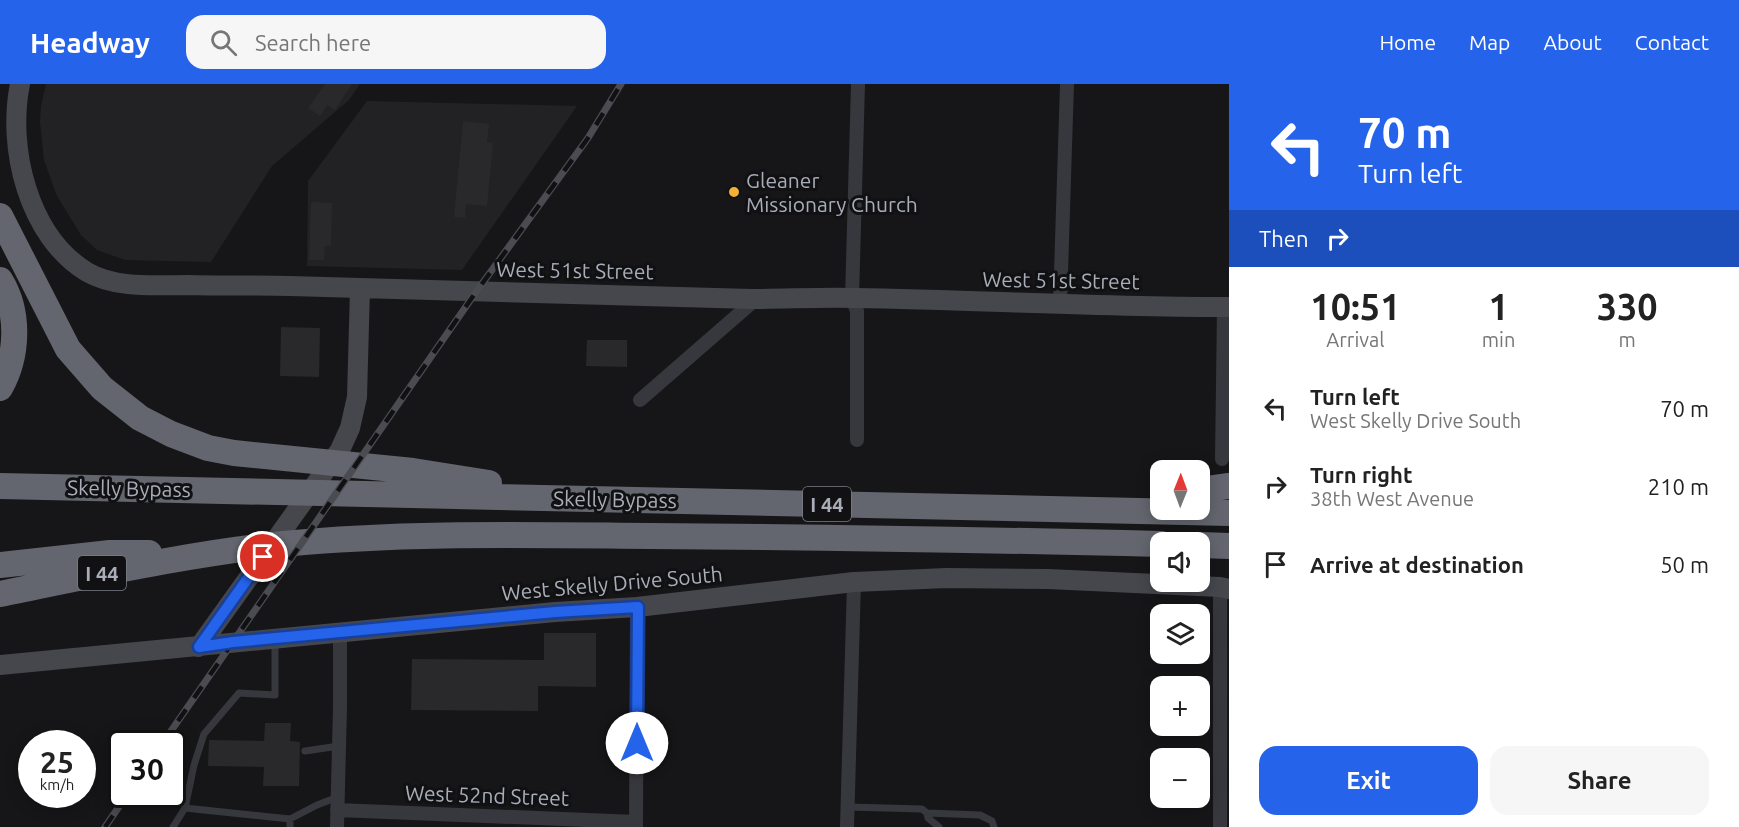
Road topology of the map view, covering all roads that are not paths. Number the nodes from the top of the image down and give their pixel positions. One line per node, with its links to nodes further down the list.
1 (20, 84): 6 (street, West 51st Street)
2 (858, 84): 7 (street)
3 (1067, 84): 9 (street)
4 (0, 216): 20 (highway)
5 (0, 280): 11 (highway)
6 (360, 289): 8 (street, West 51st Street); 35 (street)
7 (852, 298): 8 (street, West 51st Street); 9 (street, West 51st Street); 13 (street)
8 (756, 299): 12 (street)
9 (1060, 304): 10 (street, West 51st Street)
10 (1227, 307): 14 (street)
11 (0, 388)
12 (640, 400)
13 (857, 440)
14 (1221, 459)
15 (0, 471): 18 (highway)
16 (0, 486): 18 (highway, Skelly Bypass / I 44)
17 (1229, 486): 19 (highway)
18 (87, 487): 20 (highway, Skelly Bypass / I 44)
19 (1210, 489)
20 (575, 498): 22 (highway, Skelly Bypass / I 44)
21 (1150, 498): 22 (highway)
22 (1080, 510): 23 (highway, Skelly Bypass / I 44)
23 (1229, 513)
24 (1150, 544): 27 (highway, Skelly Bypass / I 44)
25 (1210, 545): 26 (highway)
26 (1229, 546)
27 (205, 554): 28 (highway); 31 (highway, Skelly Bypass / I 44)
28 (0, 566)
29 (854, 582): 30 (street, West Skelly Drive South); 32 (street, West Skelly Drive South); 41 (street)
30 (1224, 588): 51 (street)
31 (0, 594)
32 (638, 607): 33 (street, West Skelly Drive South); 45 (street)
33 (339, 633): 34 (street, West Skelly Drive South); 37 (street)
34 (275, 639): 35 (street, West Skelly Drive South); 39 (lane)
35 (199, 647): 36 (street, West Skelly Drive South)
36 (0, 665)
37 (339, 746): 38 (lane); 40 (street)
38 (305, 751)
39 (186, 803)
40 (337, 804): 44 (lane); 45 (street, West 52nd Street); 47 (street)
41 (848, 807): 43 (lane); 48 (street)
42 (185, 808): 44 (lane); 46 (lane)
43 (927, 813): 49 (lane); 50 (lane)
44 (290, 823)
45 (636, 825)
46 (173, 827)
47 (337, 827)
48 (847, 827)
49 (939, 827)
50 (994, 827)
51 (1220, 827)

